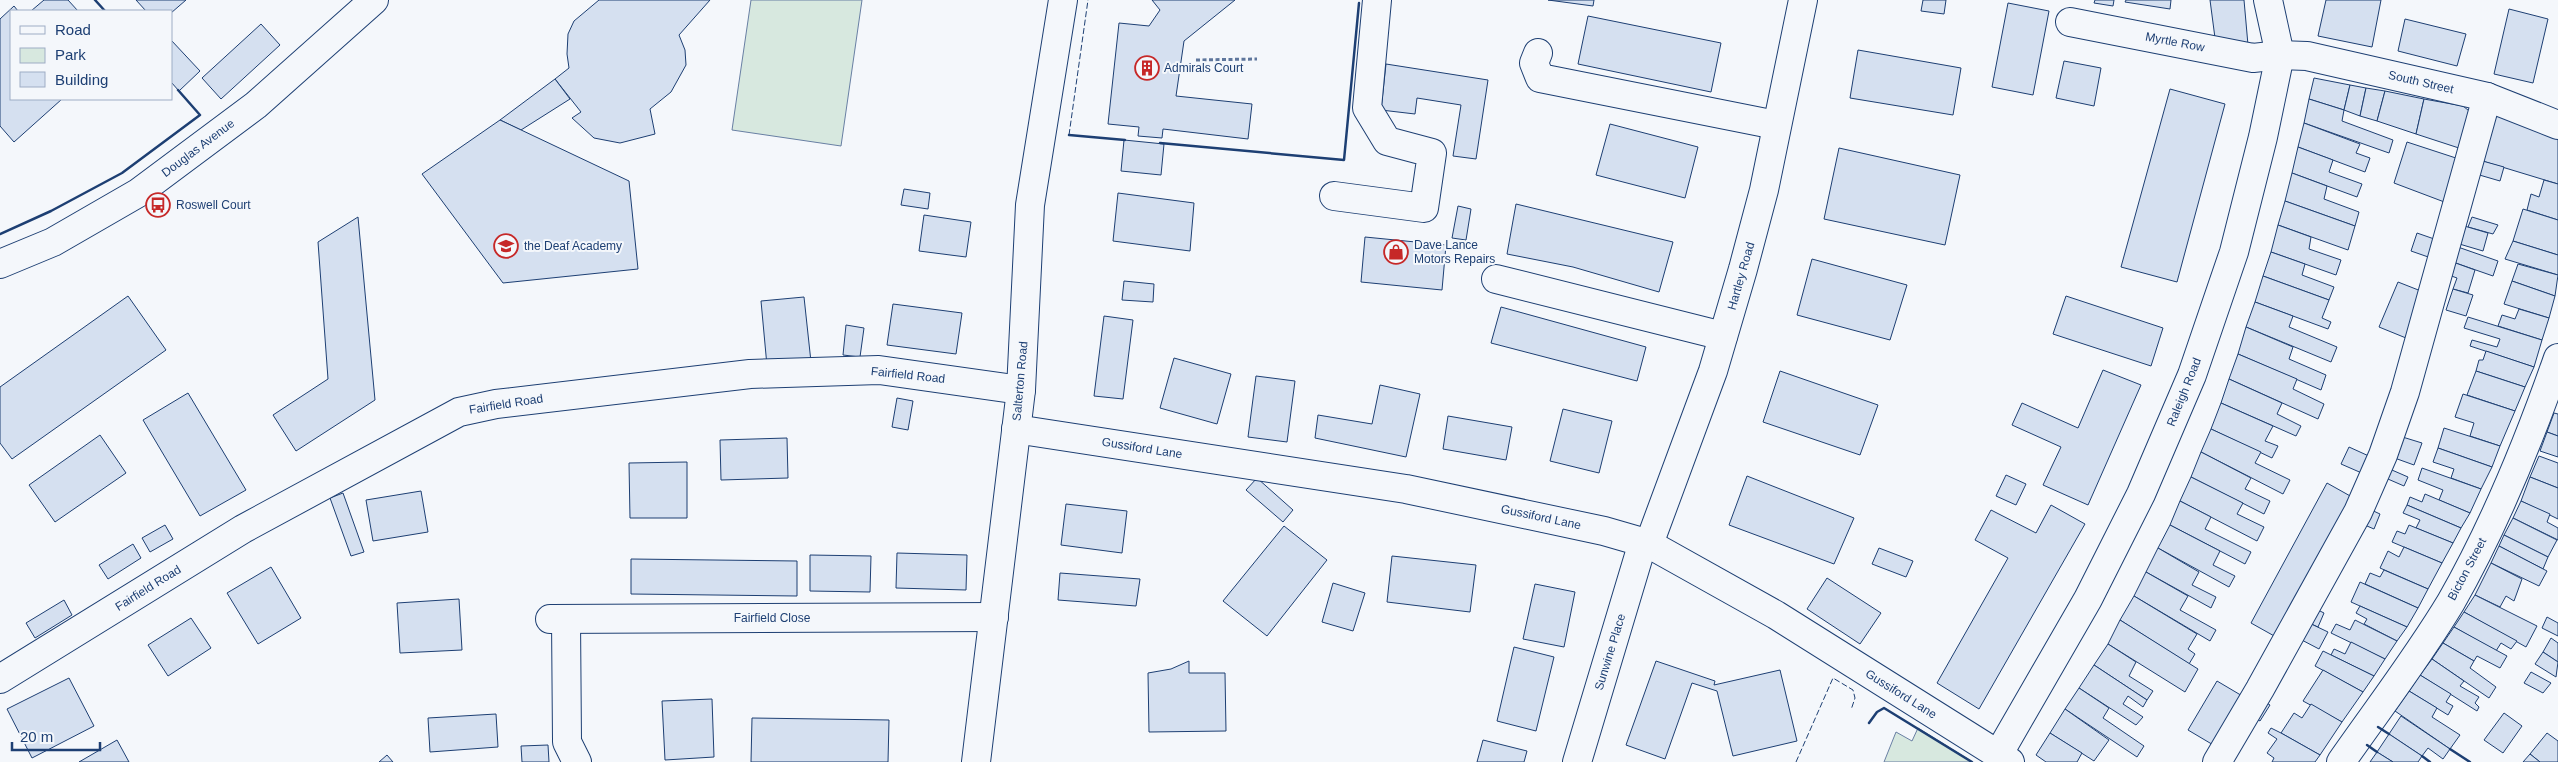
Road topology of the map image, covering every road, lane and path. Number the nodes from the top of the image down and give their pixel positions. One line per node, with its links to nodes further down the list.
1 (374, 0): 15 (street, Douglas Avenue)
2 (1062, 0): 19 (street, Salterton Road)
3 (1377, 0): 14 (street)
4 (1803, 0): 12 (street, Hartley Road)
5 (2268, 0): 8 (street, Raleigh Road)
6 (2070, 22): 8 (street, Myrtle Row)
7 (1538, 53): 12 (street)
8 (2280, 55): 11 (street, South Street); 24 (street, Raleigh Road)
9 (1256, 59): 10 (path)
10 (1196, 60)
11 (2487, 97): 13 (street, South Street); 28 (street)
12 (1776, 125): 17 (street, Hartley Road)
13 (2558, 125)
14 (1334, 196)
15 (0, 264)
16 (1496, 279): 17 (street)
17 (1723, 336): 21 (street, Hartley Road)
18 (2558, 358): 29 (street, Bicton Street)
19 (1021, 390): 20 (street, Salterton Road); 23 (street, Fairfield Road)
20 (1016, 429): 21 (street, Gussiford Lane); 22 (street, Salterton Road)
21 (1646, 543): 24 (street, Gussiford Lane); 27 (street, Sunwine Place)
22 (994, 618): 25 (street, Fairfield Close); 26 (street, Salterton Road)
23 (0, 679)
24 (2004, 758)
25 (577, 762)
26 (976, 762)
27 (1577, 762)
28 (2217, 762)
29 (2341, 762)

